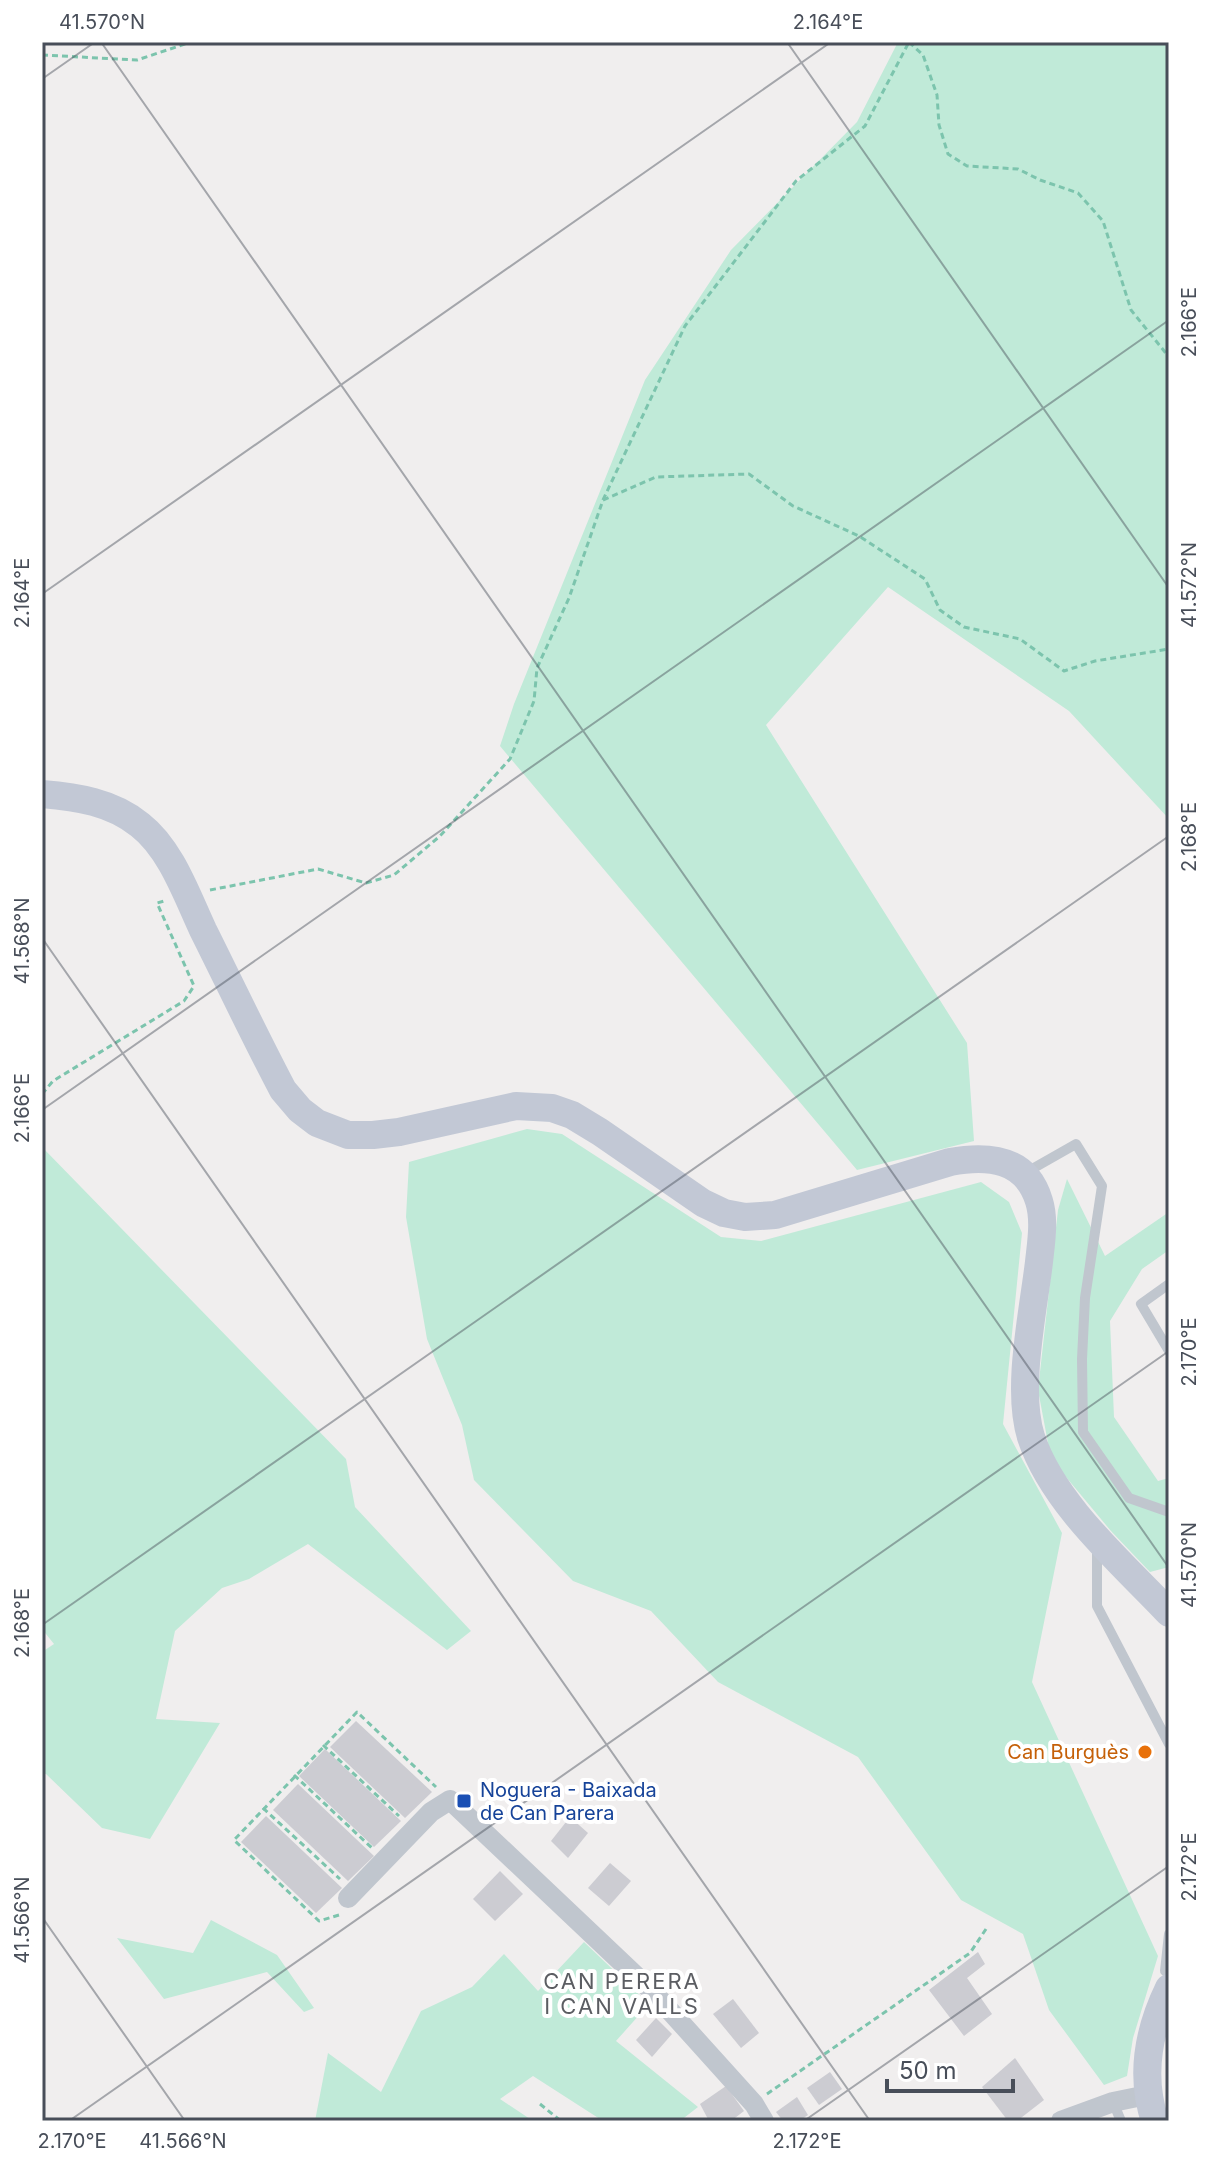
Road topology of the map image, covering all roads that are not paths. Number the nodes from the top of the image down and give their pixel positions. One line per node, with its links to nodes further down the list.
1 (42, 794): 2 (main road)
2 (1024, 1174): 5 (lane); 6 (main road)
3 (1169, 1284): 4 (lane)
4 (1169, 1351)
5 (1169, 1512)
6 (1097, 1536): 7 (main road); 8 (lane)
7 (1169, 1613)
8 (1169, 1744)
9 (350, 1895): 15 (street)
10 (1169, 1934): 11 (lane)
11 (1169, 1974)
12 (1169, 1988): 13 (main road)
13 (1151, 2108): 14 (street)
14 (1117, 2111): 16 (street)
15 (759, 2112)
16 (1061, 2121)

